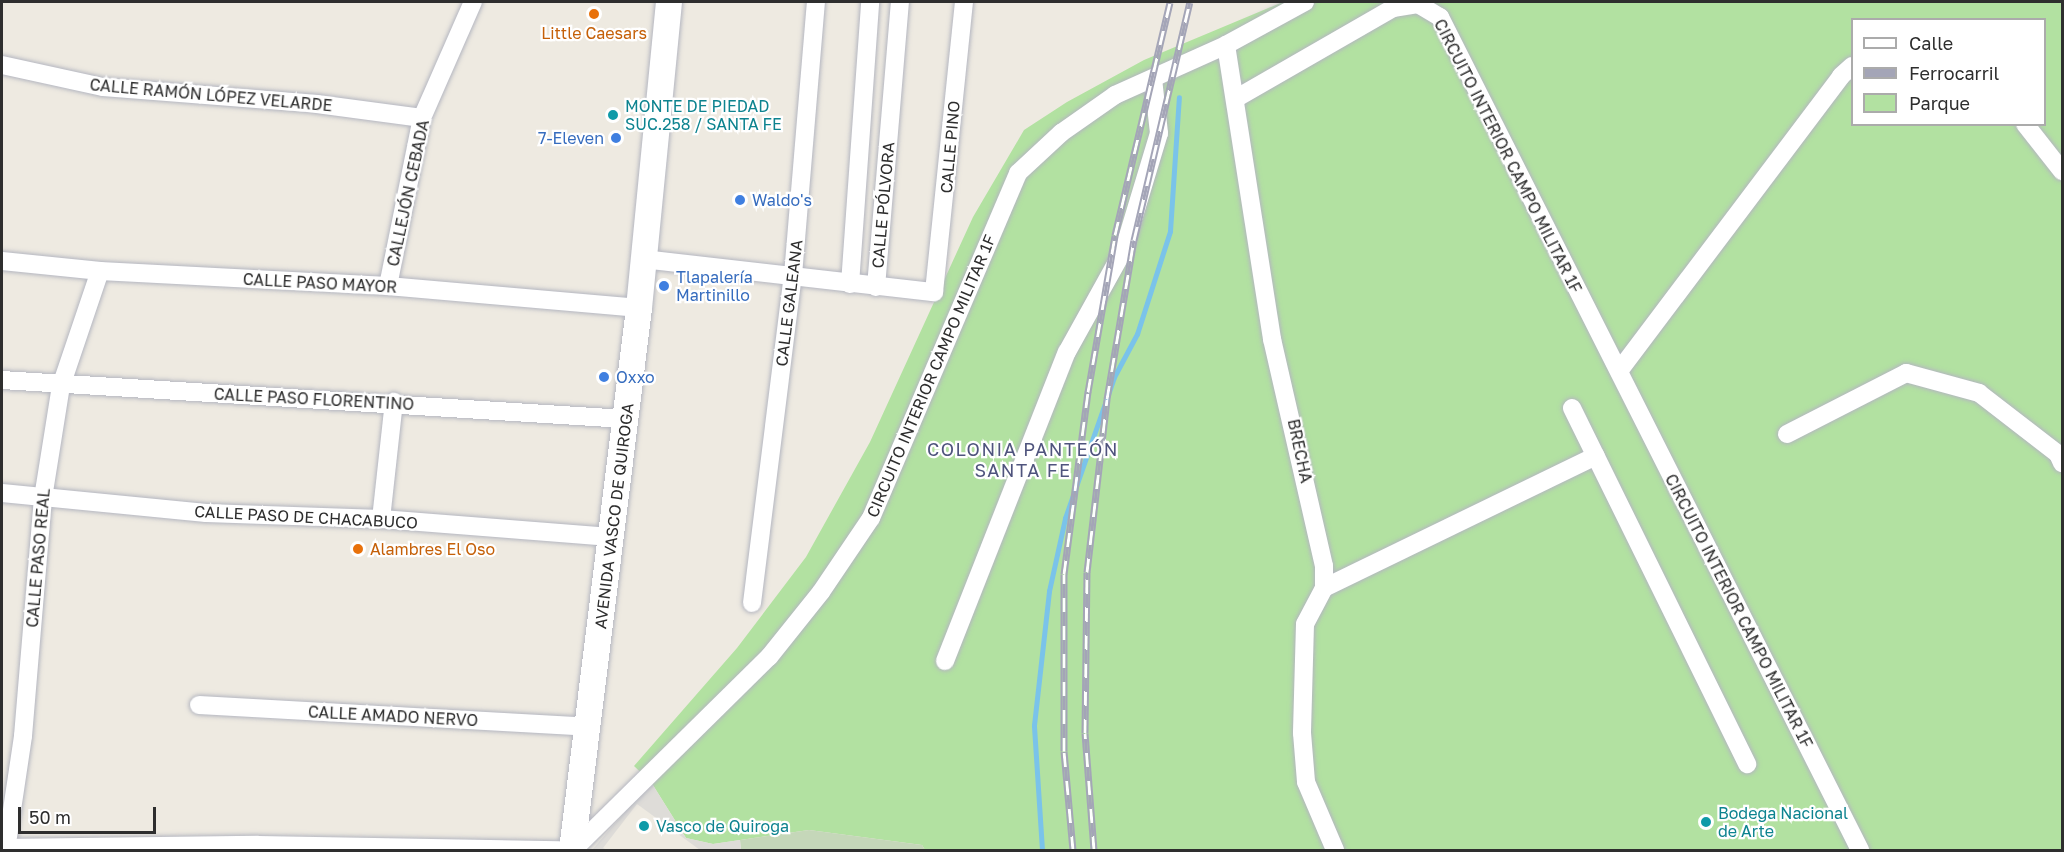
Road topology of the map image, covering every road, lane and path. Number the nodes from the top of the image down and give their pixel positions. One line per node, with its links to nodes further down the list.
1 (473, 2): 13 (street, CALLEJÓN CEBADA)
2 (669, 2): 18 (main road, AVENIDA VASCO DE QUIROGA)
3 (816, 2): 21 (street, CALLE GALEANA)
4 (870, 2): 14 (street, CALLE PÓLVORA)
5 (900, 2): 15 (street, CALLE PÓLVORA)
6 (964, 2): 24 (street, CALLE PINO)
7 (1305, 2): 8 (street, CIRCUITO INTERIOR CAMPO MILITAR 1F)
8 (1226, 45): 11 (street, CIRCUITO INTERIOR CAMPO MILITAR 1F); 12 (street, BRECHA)
9 (2, 65): 13 (street, CALLE RAMÓN LÓPEZ VELARDE)
10 (1851, 67): 26 (street)
11 (1153, 79): 41 (street); 48 (street, CIRCUITO INTERIOR CAMPO MILITAR 1F)
12 (1235, 99): 26 (street, CIRCUITO INTERIOR CAMPO MILITAR 1F); 39 (street, BRECHA)
13 (422, 118): 23 (street, CALLEJÓN CEBADA)
14 (862, 121): 15 (street, CALLE PÓLVORA); 22 (street, CALLE PÓLVORA)
15 (889, 122): 24 (street, CALLE PÓLVORA)
16 (2027, 126): 17 (street)
17 (2062, 171)
18 (643, 259): 21 (street); 25 (main road, AVENIDA VASCO DE QUIROGA)
19 (2, 261): 20 (street, CALLE PASO MAYOR)
20 (100, 271): 23 (street, CALLE PASO MAYOR); 28 (street, CALLE PASO REAL)
21 (793, 275): 22 (street); 40 (street, CALLE GALEANA)
22 (850, 284): 24 (street)
23 (388, 286): 25 (street, CALLE PASO MAYOR)
24 (876, 287)
25 (639, 308): 31 (main road, AVENIDA VASCO DE QUIROGA)
26 (1619, 371): 50 (street, CIRCUITO INTERIOR CAMPO MILITAR 1F)
27 (2, 380): 28 (street, CALLE PASO FLORENTINO)
28 (61, 386): 29 (street, CALLE PASO FLORENTINO); 36 (street, CALLE PASO REAL)
29 (394, 402): 31 (street, CALLE PASO FLORENTINO); 37 (street)
30 (1572, 408): 33 (street)
31 (626, 419): 38 (main road, AVENIDA VASCO DE QUIROGA)
32 (1787, 434): 34 (street)
33 (1596, 456): 39 (street); 44 (street)
34 (2062, 462)
35 (2, 493): 36 (street, CALLE PASO DE CHACABUCO)
36 (43, 498): 37 (street, CALLE PASO DE CHACABUCO); 46 (street, CALLE PASO REAL)
37 (381, 519): 38 (street, CALLE PASO DE CHACABUCO)
38 (611, 537): 43 (main road, AVENIDA VASCO DE QUIROGA)
39 (1324, 588): 49 (street)
40 (752, 603)
41 (945, 661)
42 (199, 705): 43 (street, CALLE AMADO NERVO)
43 (588, 727): 48 (main road, AVENIDA VASCO DE QUIROGA)
44 (1747, 764)
45 (258, 848): 46 (street); 47 (street)
46 (5, 849)
47 (559, 850)
48 (572, 850)
49 (1335, 850)
50 (1860, 850)

